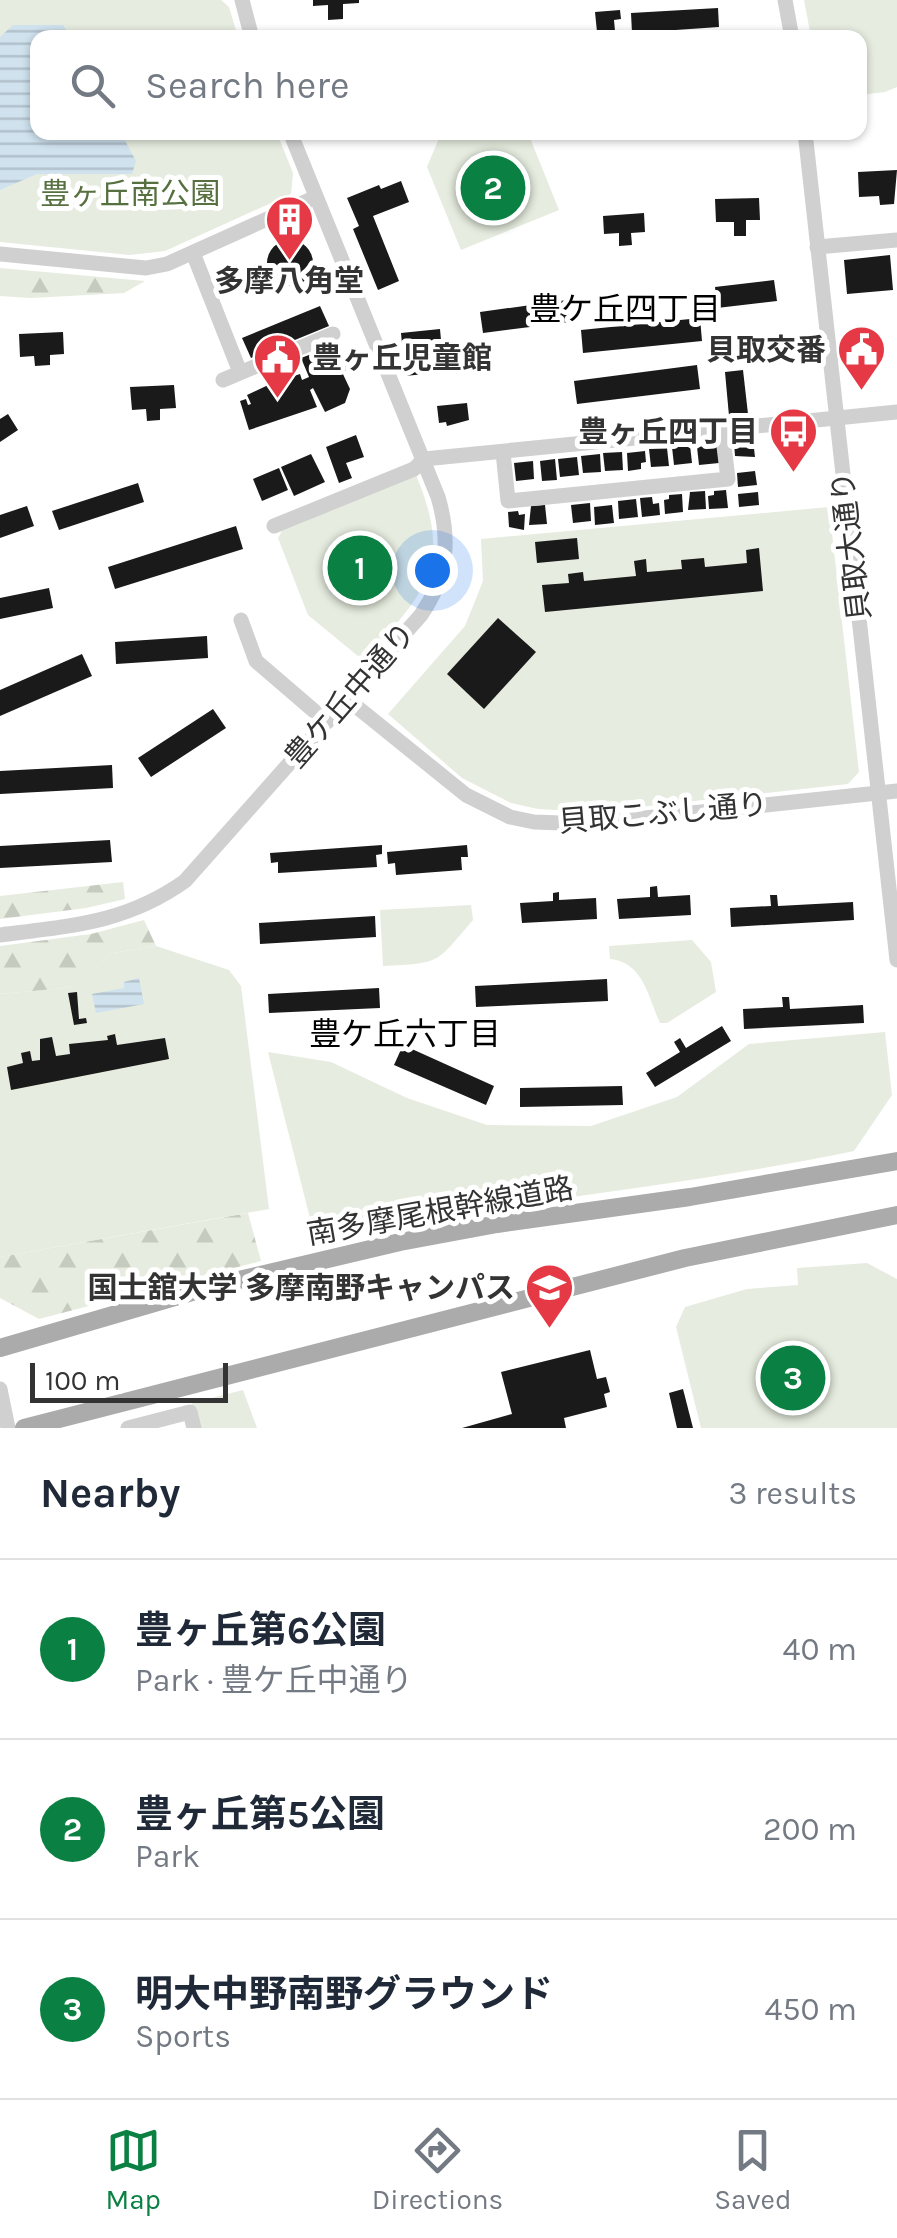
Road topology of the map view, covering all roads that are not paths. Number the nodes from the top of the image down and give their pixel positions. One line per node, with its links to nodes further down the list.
1 (242, 0): 3 (street)
2 (785, 0): 4 (street)
3 (250, 30)
4 (791, 30)
5 (293, 140): 7 (street, 豊ケ丘中通り)
6 (806, 140): 9 (street, 貝取大通り)
7 (316, 197): 10 (street); 19 (street, 豊ケ丘中通り)
8 (897, 240): 9 (street)
9 (817, 247): 16 (street, 貝取大通り)
10 (192, 253): 11 (street); 13 (street)
11 (0, 254)
12 (332, 334): 13 (street)
13 (240, 372): 14 (street)
14 (222, 380)
15 (897, 412): 16 (street)
16 (836, 419): 17 (street); 25 (street, 貝取大通り)
17 (722, 430): 18 (street); 18 (street)
18 (503, 452): 19 (street)
19 (424, 459): 20 (street); 22 (street, 豊ケ丘中通り)
20 (274, 526)
21 (248, 625): 23 (street)
22 (348, 698): 23 (street, 豊ケ丘中通り); 25 (street, 貝取こぶし通り)
23 (326, 722): 26 (street, 豊ケ丘中通り)
24 (897, 791): 25 (street, 貝取こぶし通り)
25 (880, 793): 27 (street, 貝取大通り)
26 (0, 935)
27 (897, 960)
28 (897, 1160): 30 (main road, 南多摩尾根幹線道路)
29 (897, 1216): 34 (main road)
30 (0, 1348)
31 (0, 1389): 33 (street)
32 (0, 1412): 33 (street)
33 (8, 1428)
34 (24, 1428)
35 (128, 1428): 36 (street)
36 (194, 1428)

